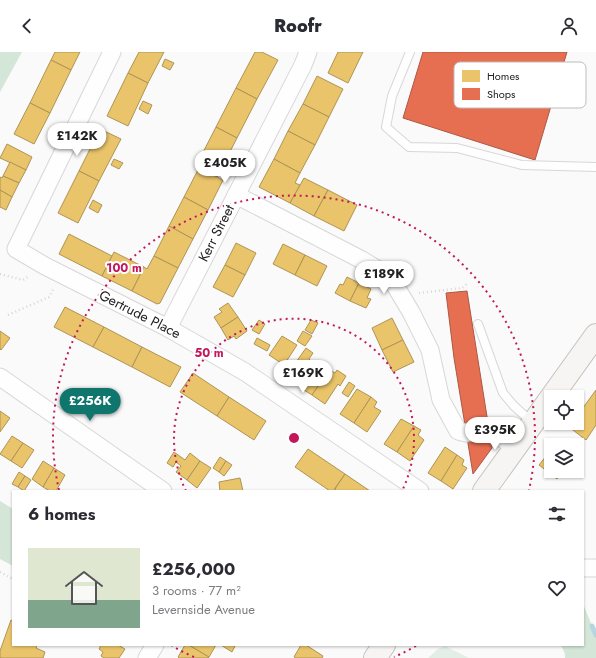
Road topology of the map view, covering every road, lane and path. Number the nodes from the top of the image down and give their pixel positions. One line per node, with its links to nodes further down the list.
1 (112, 52): 6 (street, Gertrude Place)
2 (308, 52): 5 (street, Kerr Street)
3 (410, 52): 4 (lane)
4 (596, 166)
5 (236, 195): 10 (street); 13 (street, Kerr Street)
6 (45, 266): 7 (path); 8 (street, Gertrude Place)
7 (0, 274)
8 (62, 274): 11 (path); 13 (street, Gertrude Place)
9 (467, 284): 10 (path)
10 (401, 295): 18 (street)
11 (8, 315)
12 (478, 324): 16 (lane)
13 (168, 328): 21 (street, Gertrude Place)
14 (596, 335): 16 (main road)
15 (0, 377): 20 (street)
16 (533, 422): 19 (main road)
17 (489, 431): 19 (street)
18 (466, 433)
19 (515, 446): 22 (main road)
20 (162, 490)
21 (419, 490)
22 (485, 490)
23 (0, 572): 24 (path)
24 (12, 578)
25 (154, 646): 27 (street)
26 (383, 646): 28 (main road)
27 (147, 658)
28 (375, 658)

